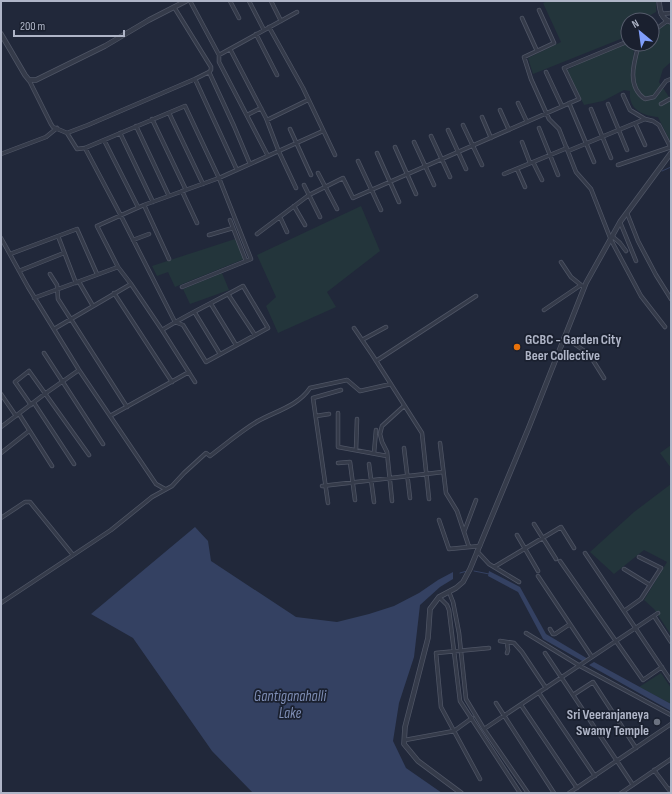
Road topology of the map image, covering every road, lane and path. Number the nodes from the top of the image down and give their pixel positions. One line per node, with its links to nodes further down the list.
1 (186, 1): 7 (street)
2 (190, 1): 25 (street)
3 (230, 1): 12 (street)
4 (249, 1): 18 (street)
5 (270, 1): 14 (street)
6 (660, 1): 11 (street)
7 (174, 7): 26 (street); 31 (street)
8 (539, 10): 23 (street)
9 (297, 12): 14 (street)
10 (671, 13): 11 (street)
11 (661, 14): 15 (street)
12 (239, 18)
13 (522, 18): 23 (street)
14 (281, 21): 16 (street)
15 (670, 22): 17 (street)
16 (269, 27): 18 (street); 34 (street)
17 (660, 28)
18 (264, 30): 20 (street)
19 (1, 34): 31 (street)
20 (256, 34): 22 (street); 28 (street)
21 (620, 45): 36 (street)
22 (230, 49): 25 (street); 40 (street)
23 (537, 51): 44 (street)
24 (637, 52): 30 (street)
25 (220, 55): 45 (street)
26 (209, 72): 29 (street); 91 (street)
27 (546, 72): 39 (street)
28 (277, 76)
29 (195, 79): 61 (street); 97 (street)
30 (671, 79)
31 (29, 80): 54 (street)
32 (623, 95): 48 (street)
33 (671, 99): 38 (street)
34 (308, 100): 49 (street); 60 (street)
35 (518, 103): 50 (street)
36 (569, 103): 39 (street); 70 (street)
37 (608, 104): 59 (street)
38 (660, 104)
39 (562, 106): 44 (street)
40 (260, 108): 45 (street); 49 (street)
41 (591, 109): 64 (street)
42 (500, 110): 58 (street)
43 (169, 112): 47 (street); 104 (street); 107 (street)
44 (546, 113): 50 (street); 76 (street)
45 (247, 115): 85 (street)
46 (482, 118): 65 (street)
47 (152, 119): 53 (street); 114 (street)
48 (645, 119): 51 (street); 75 (street)
49 (267, 120): 78 (street)
50 (527, 122): 58 (street)
51 (635, 123): 59 (street); 71 (street)
52 (463, 125): 72 (street)
53 (136, 126): 62 (street); 117 (street)
54 (57, 128): 61 (street); 82 (street)
55 (539, 128): 84 (street)
56 (290, 129): 69 (street)
57 (448, 130): 79 (street)
58 (509, 130): 65 (street)
59 (619, 130): 64 (street); 77 (street)
60 (323, 131): 69 (street); 83 (street)
61 (67, 133): 74 (street)
62 (120, 133): 66 (street); 118 (street)
63 (431, 136): 87 (street)
64 (602, 137): 70 (street); 86 (street)
65 (491, 138): 72 (street)
66 (104, 140): 74 (street); 122 (street)
67 (414, 142): 94 (street)
68 (522, 142): 89 (street)
69 (297, 143): 78 (street); 101 (street)
70 (586, 143): 76 (street); 90 (street)
71 (645, 145)
72 (473, 146): 79 (street); 92 (street)
73 (395, 147): 99 (street)
74 (85, 148): 126 (street)
75 (671, 148): 93 (street)
76 (567, 150): 84 (street); 140 (street)
77 (627, 150)
78 (279, 152): 85 (street); 112 (street)
79 (458, 152): 87 (street); 96 (street)
80 (377, 153): 106 (street)
81 (671, 153): 125 (street)
82 (1, 154)
83 (335, 155)
84 (550, 155): 89 (street); 102 (street)
85 (268, 156): 91 (street)
86 (611, 158)
87 (442, 160): 94 (street); 103 (street)
88 (358, 161): 113 (street)
89 (532, 162): 95 (street); 105 (street)
90 (594, 162)
91 (250, 164): 97 (street)
92 (482, 165)
93 (618, 165)
94 (425, 167): 99 (street); 108 (street)
95 (517, 168): 100 (street); 111 (street)
96 (466, 169)
97 (236, 170): 104 (street)
98 (318, 174): 110 (street)
99 (408, 174): 106 (street); 115 (street)
100 (504, 174)
101 (311, 175)
102 (558, 175)
103 (450, 177)
104 (219, 178): 107 (street); 146 (street)
105 (542, 180)
106 (390, 182): 113 (street); 119 (street)
107 (203, 184): 114 (street)
108 (434, 185)
109 (304, 186): 116 (street)
110 (325, 187): 113 (street); 116 (street); 123 (street)
111 (525, 187)
112 (296, 188)
113 (372, 190): 124 (street)
114 (184, 191): 117 (street); 131 (street)
115 (416, 194)
116 (309, 195): 121 (street); 128 (street)
117 (169, 196): 118 (street)
118 (153, 202): 120 (street)
119 (399, 202)
120 (144, 205): 122 (street); 145 (street)
121 (294, 206): 127 (street); 132 (street)
122 (138, 207): 126 (street)
123 (337, 209)
124 (380, 210)
125 (627, 213): 130 (street); 162 (street)
126 (120, 214): 141 (street); 149 (street)
127 (280, 217): 134 (street); 136 (street)
128 (320, 217)
129 (230, 220): 133 (street)
130 (620, 222): 140 (street); 147 (street)
131 (197, 223)
132 (304, 225)
133 (233, 228): 137 (street); 146 (street)
134 (287, 232)
135 (149, 234): 141 (street)
136 (257, 234)
137 (208, 235)
138 (58, 236): 143 (street); 144 (street); 152 (street)
139 (1, 238): 144 (street)
140 (612, 238): 142 (street); 155 (street); 170 (street)
141 (133, 240): 168 (street)
142 (626, 251)
143 (64, 253): 150 (street); 153 (street)
144 (10, 254): 150 (street)
145 (170, 259)
146 (246, 261): 156 (street)
147 (636, 261)
148 (561, 262): 155 (street)
149 (118, 267): 152 (street); 154 (street)
150 (19, 271): 161 (street)
151 (50, 274): 157 (street)
152 (97, 274): 153 (street)
153 (77, 282): 157 (street); 164 (street)
154 (131, 284): 158 (street); 173 (street)
155 (583, 286): 165 (street); 175 (street)
156 (182, 287)
157 (57, 289): 161 (street); 167 (street)
158 (114, 293): 164 (street); 185 (street)
159 (228, 294): 163 (street); 174 (street); 174 (street)
160 (476, 296): 180 (street)
161 (34, 298): 172 (street)
162 (671, 299)
163 (211, 304): 166 (street); 177 (street)
164 (94, 306): 167 (street)
165 (544, 310)
166 (195, 313): 168 (street); 179 (street)
167 (70, 318): 172 (street); 193 (street)
168 (175, 322): 173 (street); 179 (street)
169 (386, 327): 176 (street)
170 (665, 327)
171 (354, 328): 176 (street)
172 (54, 329): 181 (street)
173 (162, 330): 182 (street)
174 (255, 335): 177 (street)
175 (564, 337): 183 (street); 236 (street)
176 (362, 340): 180 (street)
177 (236, 345): 179 (street)
178 (44, 353): 184 (street)
179 (220, 354)
180 (376, 361): 187 (street)
181 (79, 370): 184 (street); 197 (street)
182 (189, 372): 185 (street); 186 (street)
183 (604, 378)
184 (63, 381): 189 (street); 204 (street)
185 (172, 382): 193 (street)
186 (195, 382)
187 (391, 384): 192 (street); 222 (street)
188 (341, 390): 198 (street)
189 (46, 393): 191 (street); 191 (street); 209 (street)
190 (1, 394): 196 (street)
191 (32, 404): 196 (street); 212 (street)
192 (404, 406): 210 (street); 216 (street)
193 (127, 407): 197 (street)
194 (338, 413): 206 (street)
195 (328, 414): 198 (street)
196 (17, 415): 200 (street); 202 (street)
197 (110, 416): 222 (street)
198 (316, 416): 221 (street)
199 (357, 418): 206 (street)
200 (1, 427)
201 (376, 430): 208 (street)
202 (29, 431): 207 (street); 214 (street)
203 (440, 443): 215 (street)
204 (103, 444)
205 (404, 448): 217 (street)
206 (356, 450): 208 (street)
207 (1, 452)
208 (374, 453): 210 (street)
209 (89, 454)
210 (387, 456): 218 (street)
211 (338, 463): 220 (street)
212 (74, 464)
213 (369, 464): 219 (street)
214 (52, 466)
215 (444, 472): 216 (street); 233 (street)
216 (426, 474): 217 (street); 224 (street)
217 (408, 476): 218 (street); 223 (street)
218 (390, 478): 219 (street); 227 (street)
219 (371, 481): 220 (street); 228 (street)
220 (353, 483): 221 (street); 225 (street)
221 (323, 486): 229 (street)
222 (165, 489): 242 (street)
223 (410, 498)
224 (429, 499)
225 (355, 500)
226 (476, 500): 233 (street)
227 (392, 501)
228 (374, 502)
229 (328, 503)
230 (1, 518): 242 (street)
231 (438, 520): 237 (street)
232 (534, 524): 235 (street)
233 (464, 532): 237 (street)
234 (517, 535): 238 (street)
235 (543, 538): 238 (street); 239 (street); 244 (street)
236 (480, 546): 237 (street); 240 (street)
237 (469, 547)
238 (525, 548): 246 (street); 248 (street)
239 (574, 548)
240 (477, 551): 246 (street); 252 (street)
241 (585, 552): 255 (street)
242 (74, 555): 254 (street)
243 (639, 557): 251 (street)
244 (556, 559)
245 (560, 561): 263 (street)
246 (494, 567): 250 (street)
247 (624, 570): 251 (street)
248 (538, 571)
249 (538, 576): 258 (street)
250 (519, 582)
251 (650, 585): 255 (street)
252 (449, 592): 253 (street); 268 (street)
253 (439, 597): 267 (street); 290 (street)
254 (1, 603)
255 (624, 611): 259 (street)
256 (658, 613): 257 (street)
257 (654, 616): 259 (street); 264 (street)
258 (570, 624): 260 (street); 271 (street)
259 (636, 628): 263 (street); 273 (street)
260 (550, 629)
261 (526, 633): 272 (street)
262 (500, 641): 265 (street)
263 (616, 641): 271 (street); 273 (street)
264 (671, 642)
265 (507, 643): 269 (street); 276 (street)
266 (489, 648): 268 (street)
267 (454, 650): 268 (street); 286 (street); 289 (street)
268 (461, 650): 282 (street)
269 (507, 653)
270 (545, 653): 274 (street)
271 (592, 657): 272 (street)
272 (581, 665): 274 (street); 283 (street)
273 (662, 667): 275 (street)
274 (562, 678): 276 (street); 278 (street)
275 (671, 681)
276 (546, 688): 277 (street)
277 (539, 693): 280 (street); 295 (street)
278 (573, 695): 285 (street); 293 (street)
279 (496, 703): 284 (street)
280 (521, 705): 284 (street); 298 (street)
281 (621, 713): 285 (street)
282 (475, 715): 286 (street); 288 (street)
283 (671, 715)
284 (504, 716): 288 (street); 303 (street)
285 (616, 717): 291 (street)
286 (470, 719): 289 (street); 301 (street)
287 (671, 724): 291 (street)
288 (484, 729): 302 (street)
289 (454, 731): 290 (street); 296 (street)
290 (405, 740): 300 (street)
291 (636, 748): 293 (street)
292 (671, 759): 294 (street)
293 (617, 762): 295 (street); 297 (street)
294 (654, 770): 297 (street); 299 (street)
295 (595, 776): 298 (street)
296 (480, 779)
297 (633, 785): 305 (street)
298 (577, 788): 304 (street)
299 (670, 789)
300 (461, 793)
301 (520, 793)
302 (528, 793)
303 (554, 793)
304 (569, 793)
305 (621, 793)

